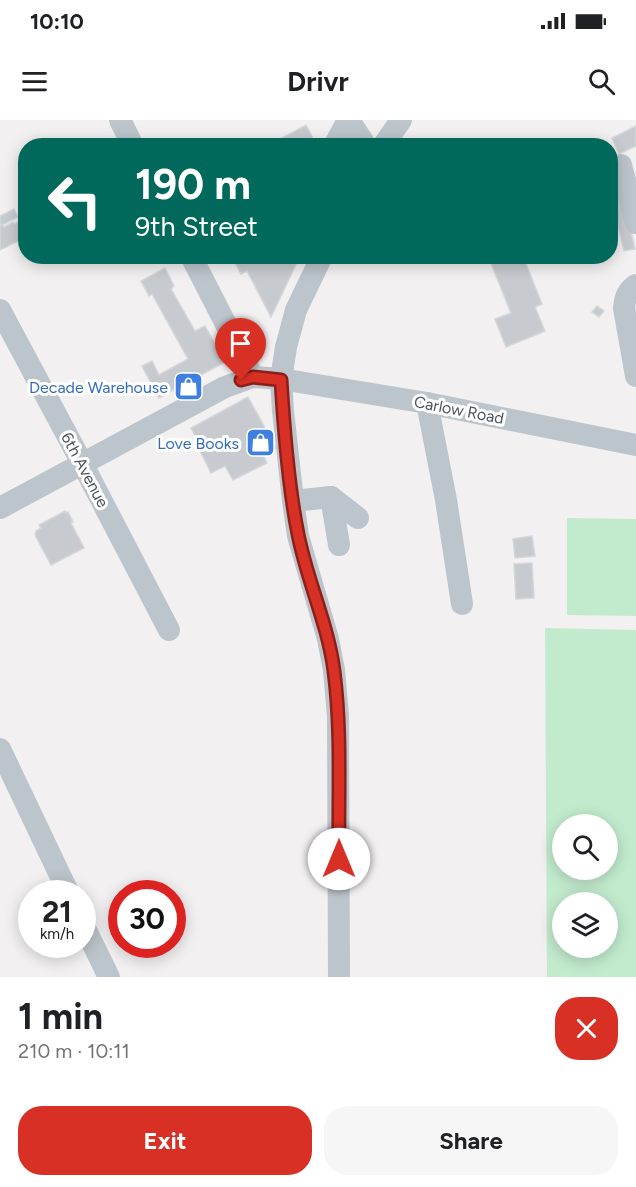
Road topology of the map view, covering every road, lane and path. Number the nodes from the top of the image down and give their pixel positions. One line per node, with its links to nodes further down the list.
1 (120, 120): 4 (street)
2 (348, 120): 5 (street); 6 (street)
3 (401, 120): 7 (street)
4 (129, 138)
5 (338, 138)
6 (360, 138)
7 (389, 138)
8 (623, 164): 9 (street)
9 (636, 223)
10 (195, 264): 15 (street)
11 (313, 264): 16 (street)
12 (636, 285): 14 (street)
13 (0, 310): 19 (street, 6th Avenue)
14 (636, 376)
15 (253, 377): 16 (street, Carlow Road); 19 (street)
16 (281, 380): 17 (street, Carlow Road); 21 (street)
17 (427, 403): 18 (street, Carlow Road); 25 (street)
18 (636, 445)
19 (82, 464): 22 (street); 26 (street, 6th Avenue)
20 (331, 497): 21 (street); 23 (street); 24 (street)
21 (293, 501): 31 (street)
22 (0, 508)
23 (358, 518)
24 (339, 545)
25 (462, 604)
26 (168, 630)
27 (0, 749): 28 (street)
28 (62, 880)
29 (96, 951): 30 (street)
30 (109, 977)
31 (339, 977)

